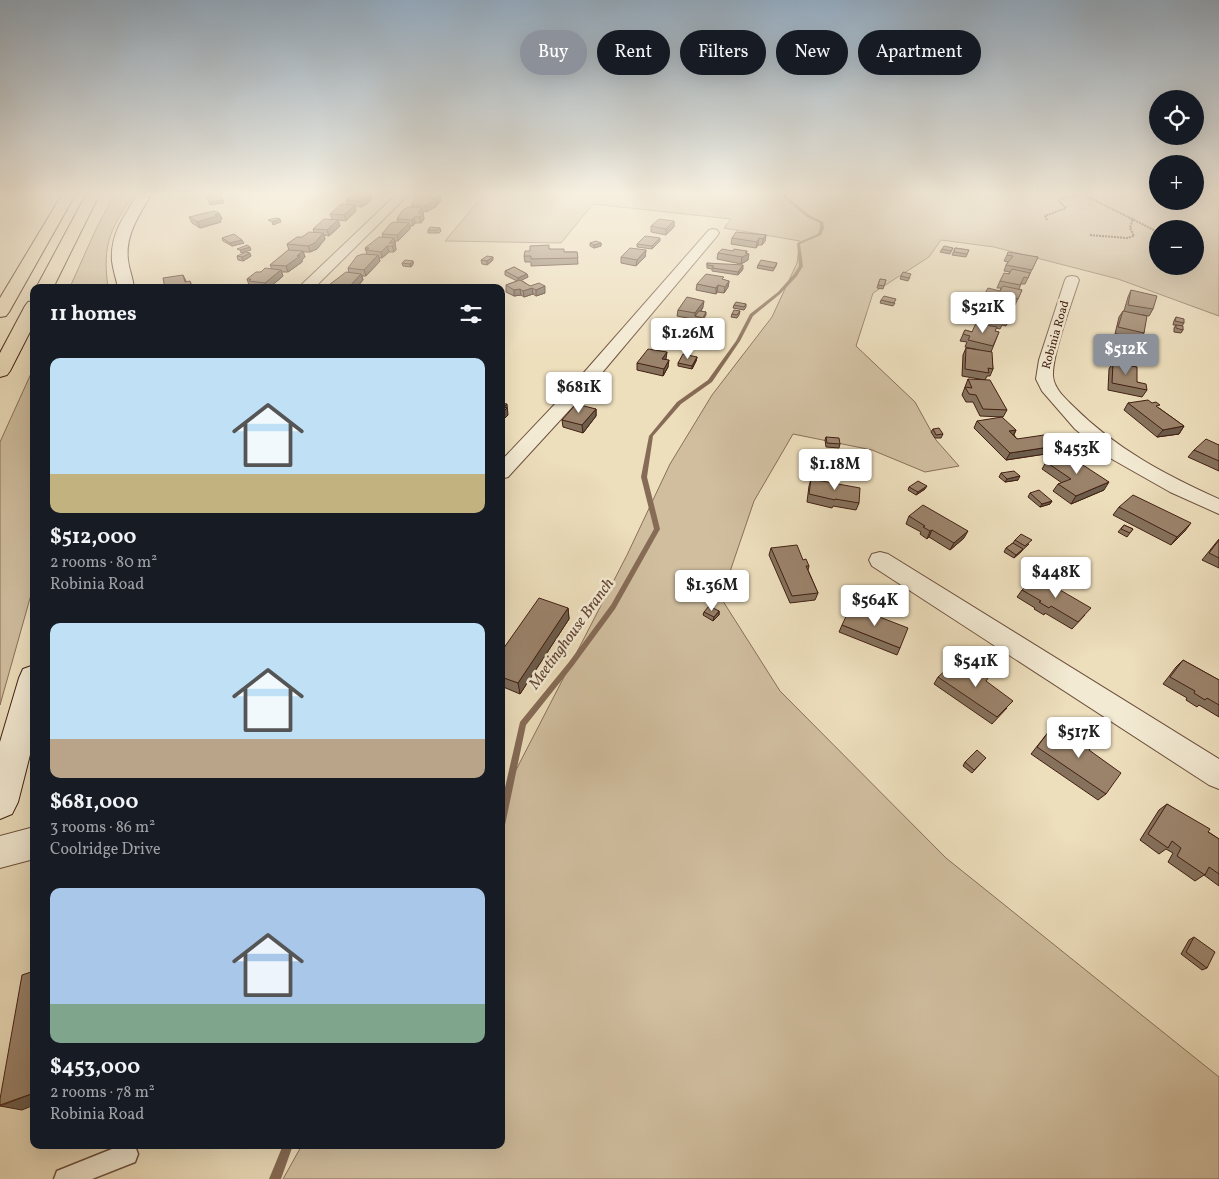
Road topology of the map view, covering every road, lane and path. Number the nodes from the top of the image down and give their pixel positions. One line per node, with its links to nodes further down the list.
1 (38, 248): 10 (highway)
2 (65, 248): 7 (highway)
3 (121, 248): 8 (main road)
4 (346, 248): 9 (street)
5 (700, 248): 13 (street)
6 (1072, 280): 14 (street, Robinia Road)
7 (46, 284)
8 (125, 284)
9 (308, 284)
10 (0, 312)
11 (30, 314): 12 (highway)
12 (0, 371)
13 (505, 469)
14 (1219, 507)
15 (880, 560): 17 (street)
16 (30, 693): 18 (main road)
17 (1219, 775)
18 (0, 802)
19 (30, 844): 20 (street)
20 (0, 852)
21 (127, 1154): 22 (lane)
22 (65, 1179)

